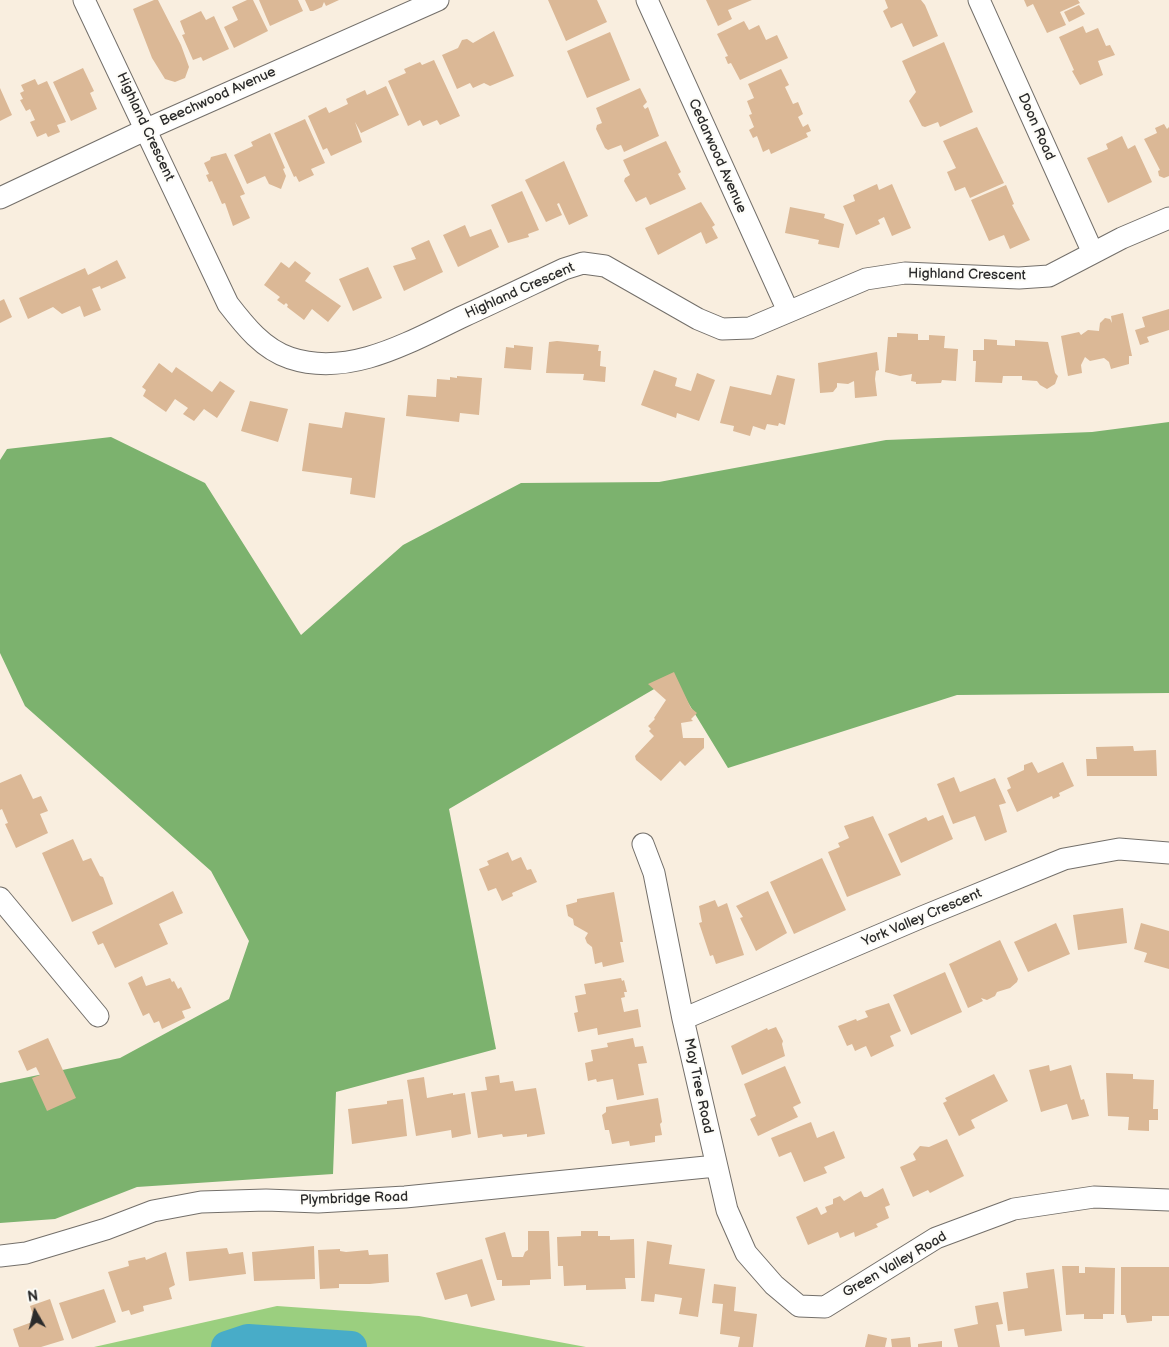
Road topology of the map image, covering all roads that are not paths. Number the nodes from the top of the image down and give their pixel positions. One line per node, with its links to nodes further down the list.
1 (84, 0): 5 (street, Highland Crescent)
2 (438, 0): 5 (street, Beechwood Avenue)
3 (647, 0): 9 (street, Cedarwood Avenue)
4 (979, 0): 8 (street, Doon Road)
5 (147, 129): 6 (street, Beechwood Avenue); 9 (street, Highland Crescent)
6 (0, 198)
7 (1169, 218): 8 (street, Highland Crescent)
8 (1093, 254): 9 (street, Highland Crescent)
9 (788, 311)
10 (643, 844): 14 (street, May Tree Road)
11 (1169, 853): 14 (street, York Valley Crescent)
12 (0, 898): 13 (street)
13 (98, 1016)
14 (683, 1019): 15 (street, May Tree Road)
15 (716, 1166): 17 (street, Plymbridge Road); 18 (street, May Tree Road)
16 (1169, 1200): 18 (street, Green Valley Road)
17 (0, 1256)
18 (798, 1306)

